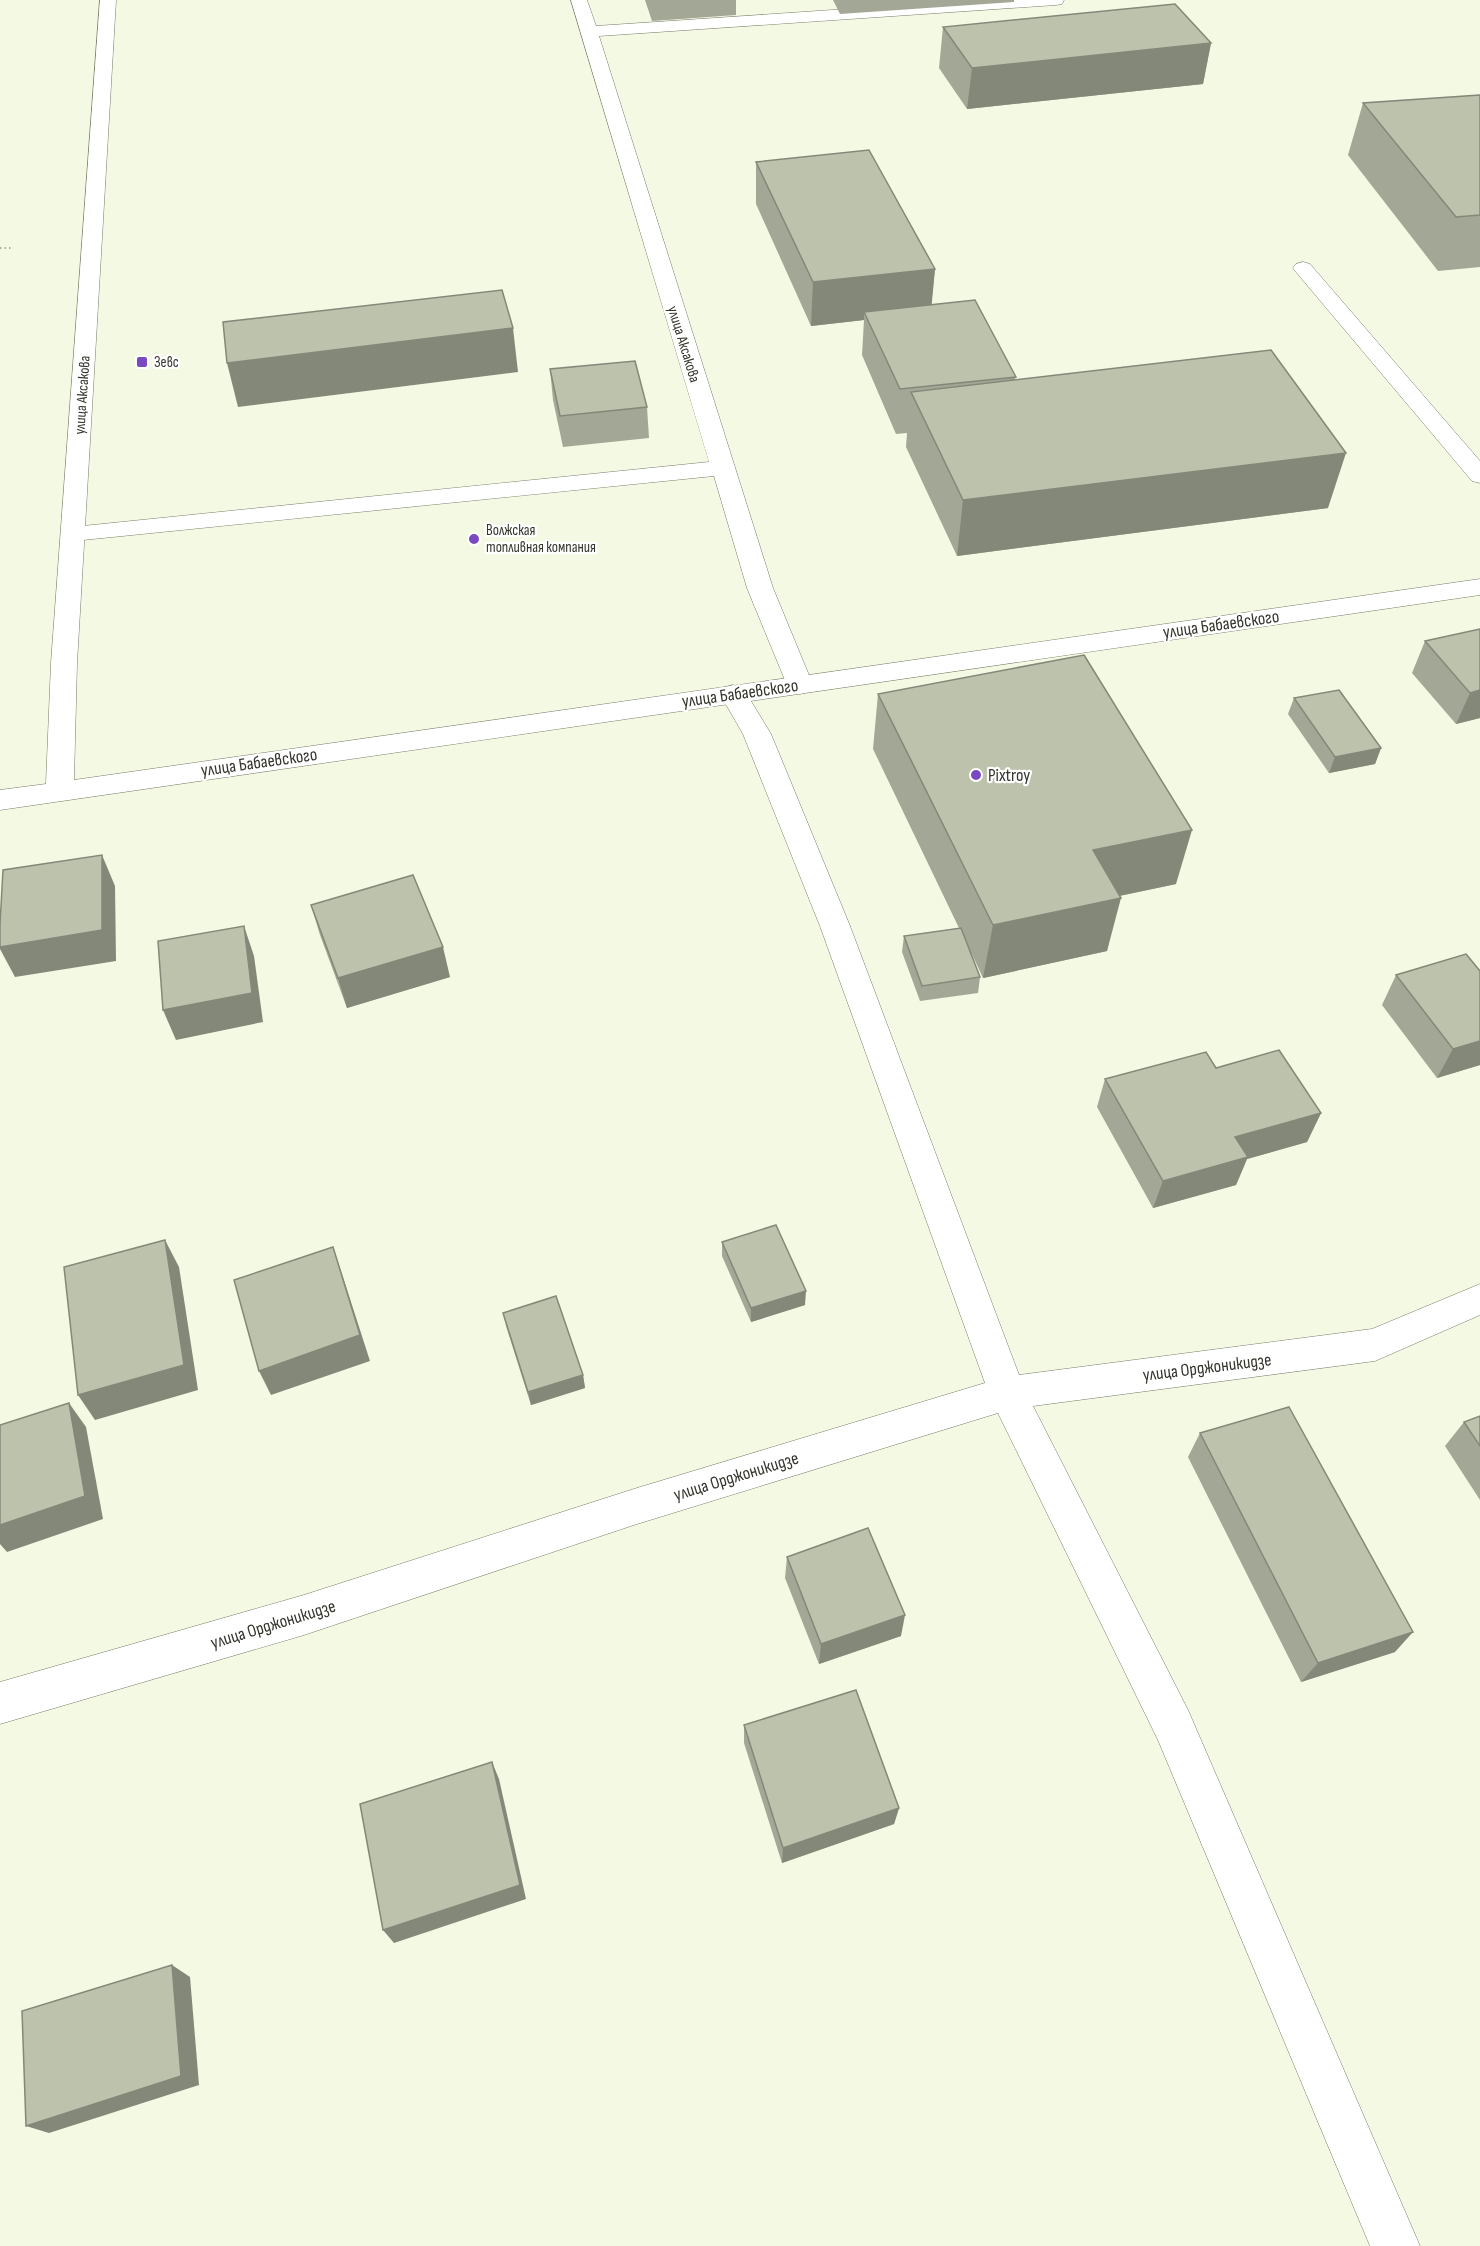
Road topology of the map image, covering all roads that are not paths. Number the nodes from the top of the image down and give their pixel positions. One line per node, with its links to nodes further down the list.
1 (108, 0): 8 (street, улица Аксакова)
2 (579, 0): 4 (street, улица Аксакова)
3 (1056, 0): 4 (street)
4 (588, 32): 6 (street, улица Аксакова)
5 (1303, 268): 7 (street)
6 (722, 468): 8 (street); 10 (street, улица Аксакова)
7 (1480, 476)
8 (73, 534): 12 (street, улица Аксакова)
9 (1480, 587): 10 (street, улица Бабаевского)
10 (800, 685): 11 (street, улица Бабаевского)
11 (733, 694): 12 (street, улица Бабаевского); 15 (street)
12 (60, 791): 13 (street, улица Бабаевского)
13 (0, 800)
14 (1480, 1299): 15 (street, улица Орджоникидзе)
15 (1007, 1393): 16 (street, улица Орджоникидзе); 17 (street)
16 (0, 1702)
17 (1395, 2246)

